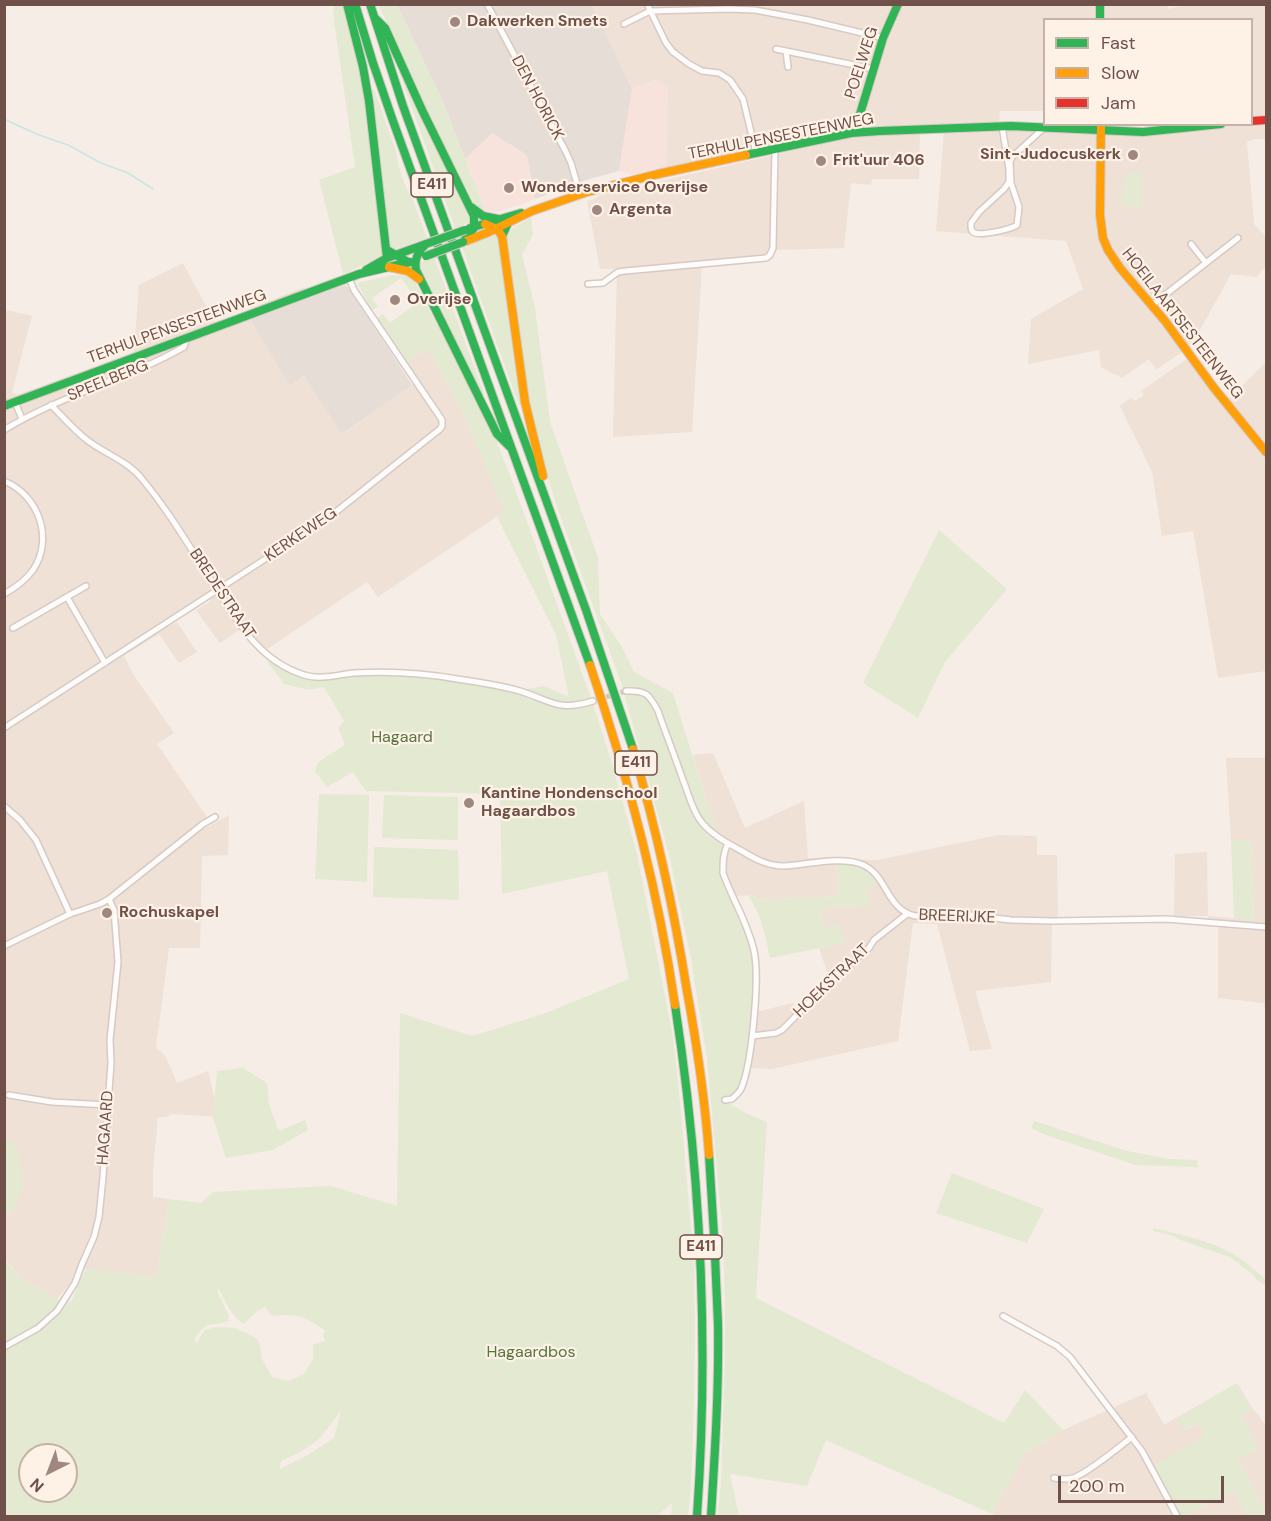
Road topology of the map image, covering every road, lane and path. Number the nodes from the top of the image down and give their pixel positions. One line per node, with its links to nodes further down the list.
1 (347, 4): 8 (main road); 31 (main road)
2 (355, 4): 8 (main road, E411)
3 (370, 4): 7 (main road, E411)
4 (487, 4): 22 (street, DEN HORICK)
5 (898, 4): 10 (main road, POELWEG)
6 (649, 8): 9 (street); 10 (street); 21 (street)
7 (374, 16): 23 (main road); 49 (main road, E411)
8 (360, 23): 46 (main road, E411)
9 (624, 24)
10 (883, 38): 14 (main road, POELWEG)
11 (776, 49): 12 (street)
12 (786, 51): 13 (street); 14 (street)
13 (788, 68)
14 (874, 69): 19 (main road, POELWEG)
15 (1002, 126): 17 (main road, TERHULPENSESTEENWEG); 17 (street); 19 (main road, TERHULPENSESTEENWEG)
16 (1201, 126): 18 (main road, TERHULPENSESTEENWEG)
17 (1045, 127): 18 (main road, TERHULPENSESTEENWEG)
18 (1101, 127): 39 (main road, HOEILAARTSESTEENWEG)
19 (859, 132): 20 (main road, TERHULPENSESTEENWEG)
20 (775, 150): 21 (main road, TERHULPENSESTEENWEG); 38 (street)
21 (756, 153): 22 (main road, TERHULPENSESTEENWEG)
22 (580, 194): 24 (main road, TERHULPENSESTEENWEG)
23 (469, 205): 25 (main road); 27 (main road)
24 (532, 211): 25 (main road, TERHULPENSESTEENWEG); 28 (main road, TERHULPENSESTEENWEG)
25 (498, 219): 26 (main road, TERHULPENSESTEENWEG)
26 (485, 224): 27 (main road, TERHULPENSESTEENWEG); 28 (main road)
27 (475, 230): 28 (main road, TERHULPENSESTEENWEG); 32 (main road, TERHULPENSESTEENWEG, bridge); 32 (main road, TERHULPENSESTEENWEG, bridge)
28 (500, 232): 49 (main road)
29 (1238, 238): 33 (street)
30 (1191, 244): 33 (street)
31 (390, 254): 32 (main road); 32 (main road, TERHULPENSESTEENWEG); 35 (main road, TERHULPENSESTEENWEG)
32 (413, 257): 34 (main road, TERHULPENSESTEENWEG); 37 (main road)
33 (1206, 263): 39 (street)
34 (388, 267): 35 (main road, TERHULPENSESTEENWEG); 37 (main road)
35 (359, 274): 36 (main road, TERHULPENSESTEENWEG)
36 (349, 278): 40 (main road, TERHULPENSESTEENWEG); 51 (street, KERKEWEG)
37 (421, 280): 46 (main road)
38 (588, 284)
39 (1152, 305): 47 (main road, HOEILAARTSESTEENWEG)
40 (187, 337): 41 (main road, TERHULPENSESTEENWEG); 42 (street, SPEELBERG)
41 (15, 402): 43 (main road, TERHULPENSESTEENWEG); 44 (street)
42 (51, 405): 44 (street, SPEELBERG); 51 (street, BREDESTRAAT)
43 (4, 406)
44 (22, 419): 45 (street, SPEELBERG)
45 (4, 430)
46 (512, 448): 75 (main road, E411)
47 (1266, 452)
48 (4, 481): 52 (street)
49 (543, 491): 76 (main road, E411)
50 (86, 586): 53 (street)
51 (218, 591): 55 (street, KERKEWEG); 57 (street, BREDESTRAAT)
52 (4, 594)
53 (66, 597): 54 (street); 55 (street)
54 (14, 628)
55 (105, 663): 58 (street, KERKEWEG)
56 (626, 691): 61 (street, BREERIJKE)
57 (593, 701)
58 (4, 728)
59 (4, 806): 63 (street)
60 (215, 817): 62 (street)
61 (728, 843): 64 (street, BREERIJKE); 67 (street)
62 (109, 899): 63 (street); 70 (street, HAGAARD)
63 (70, 914): 66 (street)
64 (907, 914): 65 (street, BREERIJKE); 67 (street, HOEKSTRAAT)
65 (1266, 927)
66 (4, 946)
67 (752, 1036): 69 (street)
68 (9, 1095): 70 (street)
69 (725, 1100)
70 (108, 1105): 72 (street, HAGAARD)
71 (1003, 1316): 73 (street)
72 (4, 1347)
73 (1132, 1437): 74 (street); 77 (street)
74 (1054, 1478)
75 (697, 1516)
76 (711, 1516)
77 (1177, 1516)

